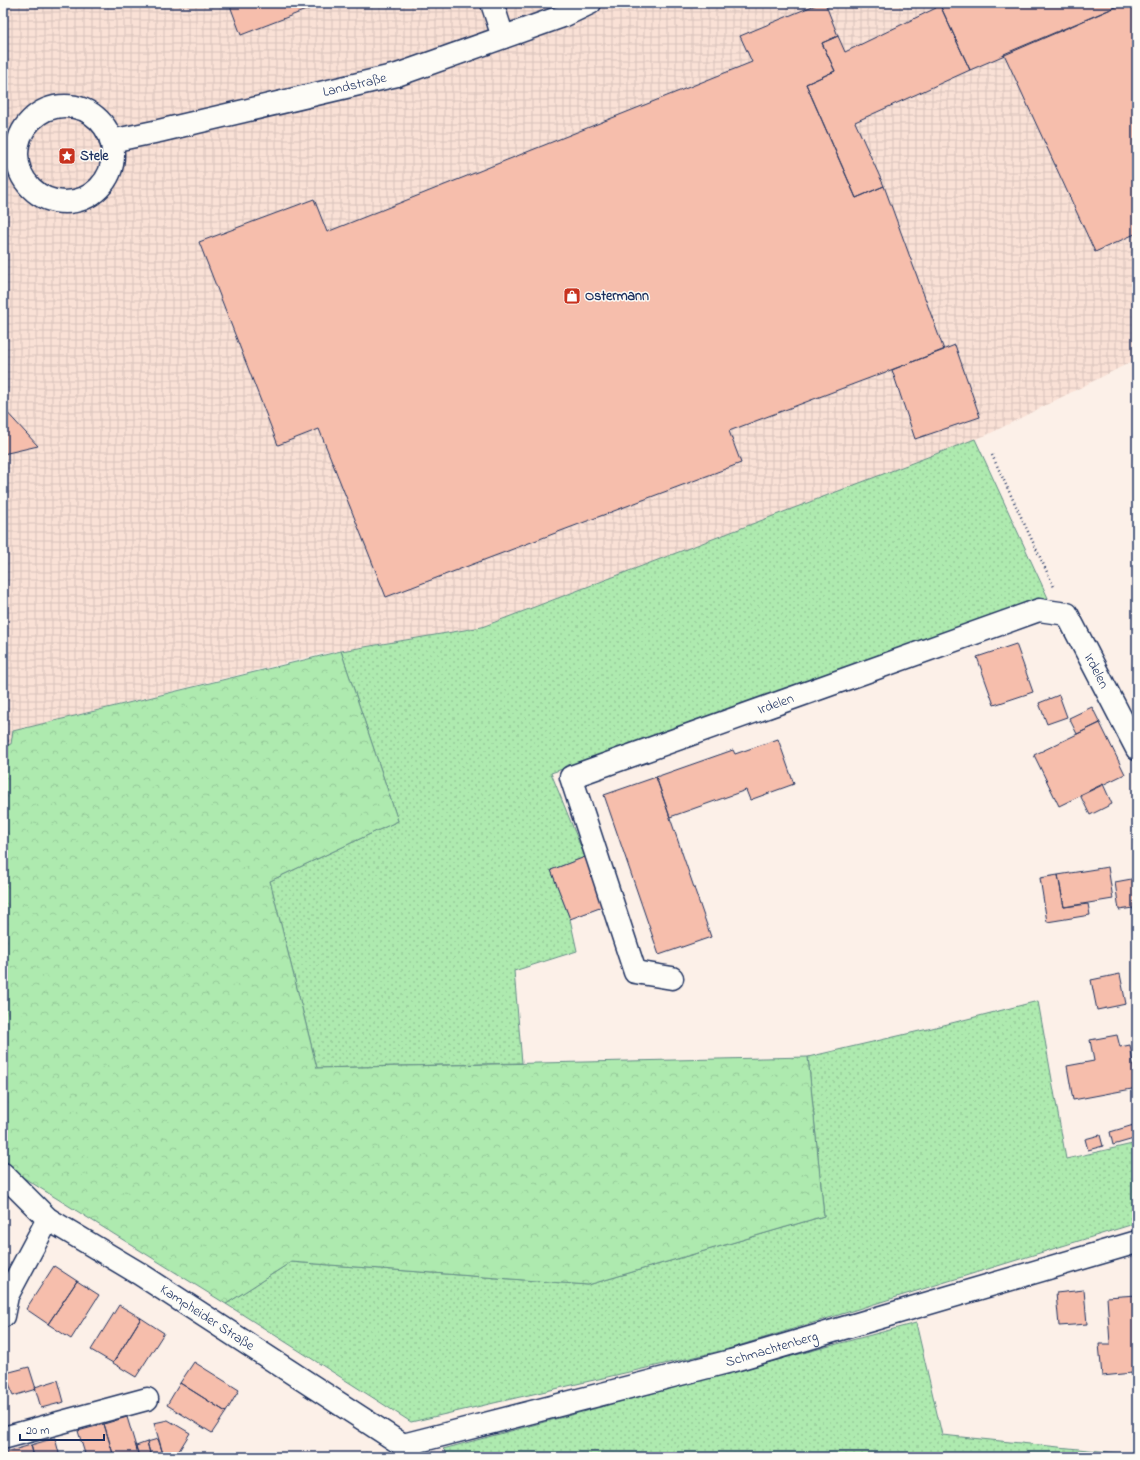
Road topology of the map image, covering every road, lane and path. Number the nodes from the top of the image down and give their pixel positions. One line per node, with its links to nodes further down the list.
1 (492, 3): 3 (street)
2 (590, 3): 3 (street, Landstraße)
3 (503, 37): 4 (street, Landstraße)
4 (111, 141): 5 (street); 5 (street)
5 (10, 165)
6 (992, 455): 7 (path)
7 (1067, 614): 8 (street, Irdelen); 9 (street, Irdelen)
8 (1137, 749)
9 (672, 978)
10 (3, 1174): 11 (street, Kampheider Straße)
11 (48, 1219): 13 (street); 16 (street, Kampheider Straße)
12 (1137, 1242): 16 (street, Schmachtenberg)
13 (4, 1303)
14 (147, 1399): 15 (street)
15 (3, 1438)
16 (409, 1451)

